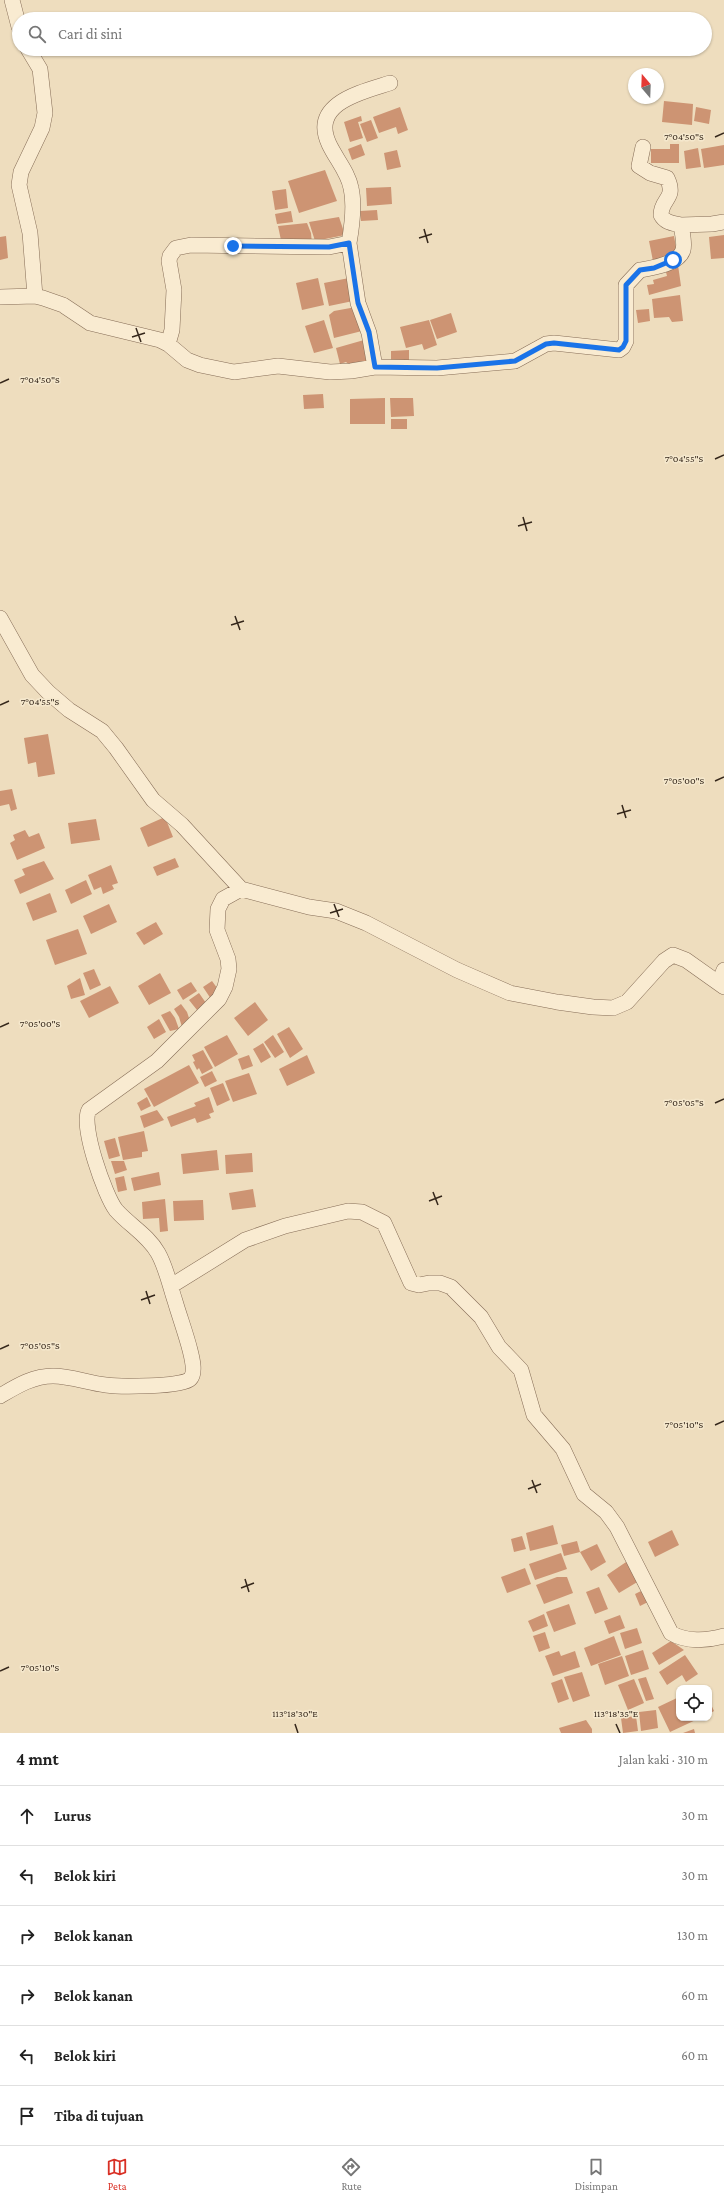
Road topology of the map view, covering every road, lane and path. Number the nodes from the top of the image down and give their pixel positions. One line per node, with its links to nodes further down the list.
1 (12, 0): 2 (street)
2 (15, 12)
3 (32, 56): 9 (street)
4 (390, 83): 8 (street)
5 (643, 147): 7 (street)
6 (724, 222): 7 (street)
7 (681, 225): 12 (street)
8 (349, 243): 11 (street); 12 (street)
9 (35, 296): 10 (street); 11 (street)
10 (0, 297)
11 (168, 344): 12 (street)
12 (375, 367)
13 (0, 618): 14 (street)
14 (242, 889): 15 (street); 16 (street)
15 (722, 980)
16 (170, 1286): 17 (street); 18 (street)
17 (0, 1396)
18 (724, 1636)

